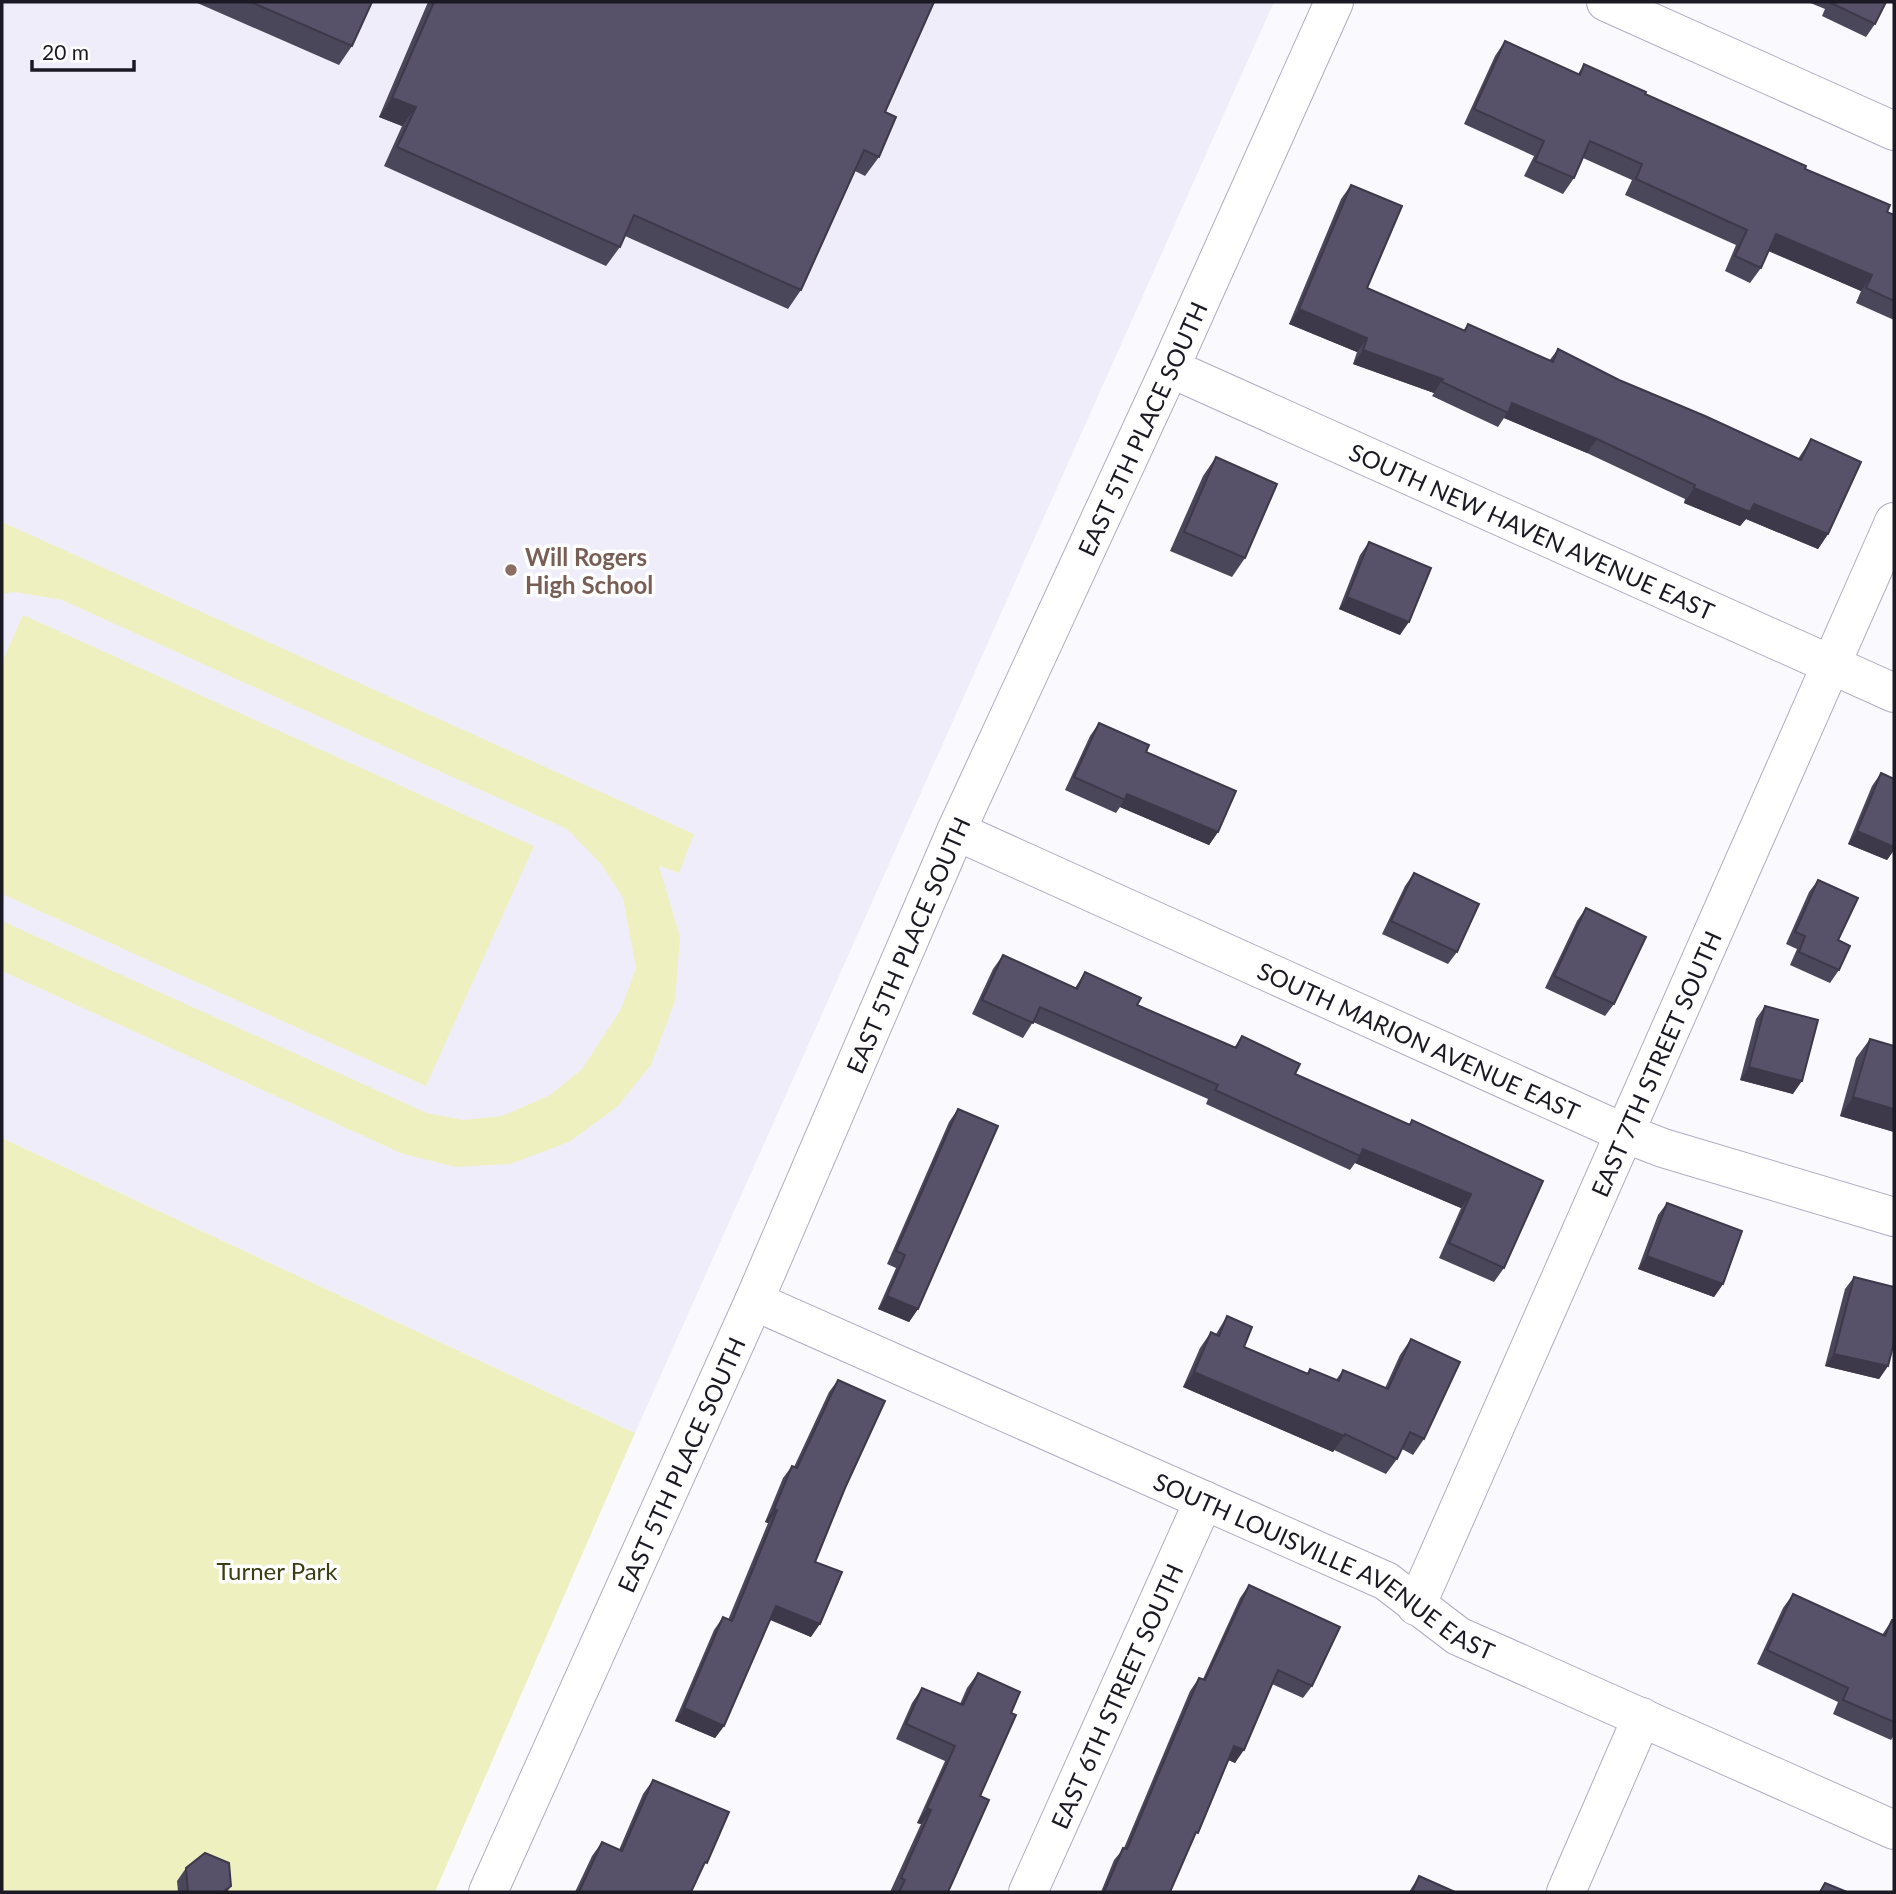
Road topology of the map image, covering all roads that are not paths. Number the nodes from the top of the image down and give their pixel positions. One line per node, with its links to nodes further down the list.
1 (1334, 2): 4 (street, EAST 5TH PLACE SOUTH)
2 (1606, 2): 3 (street)
3 (1894, 131)
4 (1170, 368): 6 (street, SOUTH NEW HAVEN AVENUE EAST); 8 (street, EAST 5TH PLACE SOUTH)
5 (1894, 522): 6 (street, EAST 7TH STREET SOUTH)
6 (1830, 664): 7 (street, SOUTH NEW HAVEN AVENUE EAST); 9 (street, EAST 7TH STREET SOUTH)
7 (1894, 693)
8 (956, 831): 9 (street, SOUTH MARION AVENUE EAST); 11 (street, EAST 5TH PLACE SOUTH)
9 (1624, 1133): 10 (street, SOUTH MARION AVENUE EAST); 13 (street, EAST 7TH STREET SOUTH)
10 (1894, 1217)
11 (754, 1301): 12 (street, SOUTH LOUISVILLE AVENUE EAST); 16 (street, EAST 5TH PLACE SOUTH)
12 (1204, 1500): 13 (street, SOUTH LOUISVILLE AVENUE EAST); 17 (street, EAST 6TH STREET SOUTH)
13 (1416, 1606): 14 (street, SOUTH LOUISVILLE AVENUE EAST)
14 (1642, 1717): 15 (street, SOUTH LOUISVILLE AVENUE EAST); 18 (street)
15 (1894, 1830)
16 (488, 1892)
17 (1028, 1892)
18 (1566, 1892)

